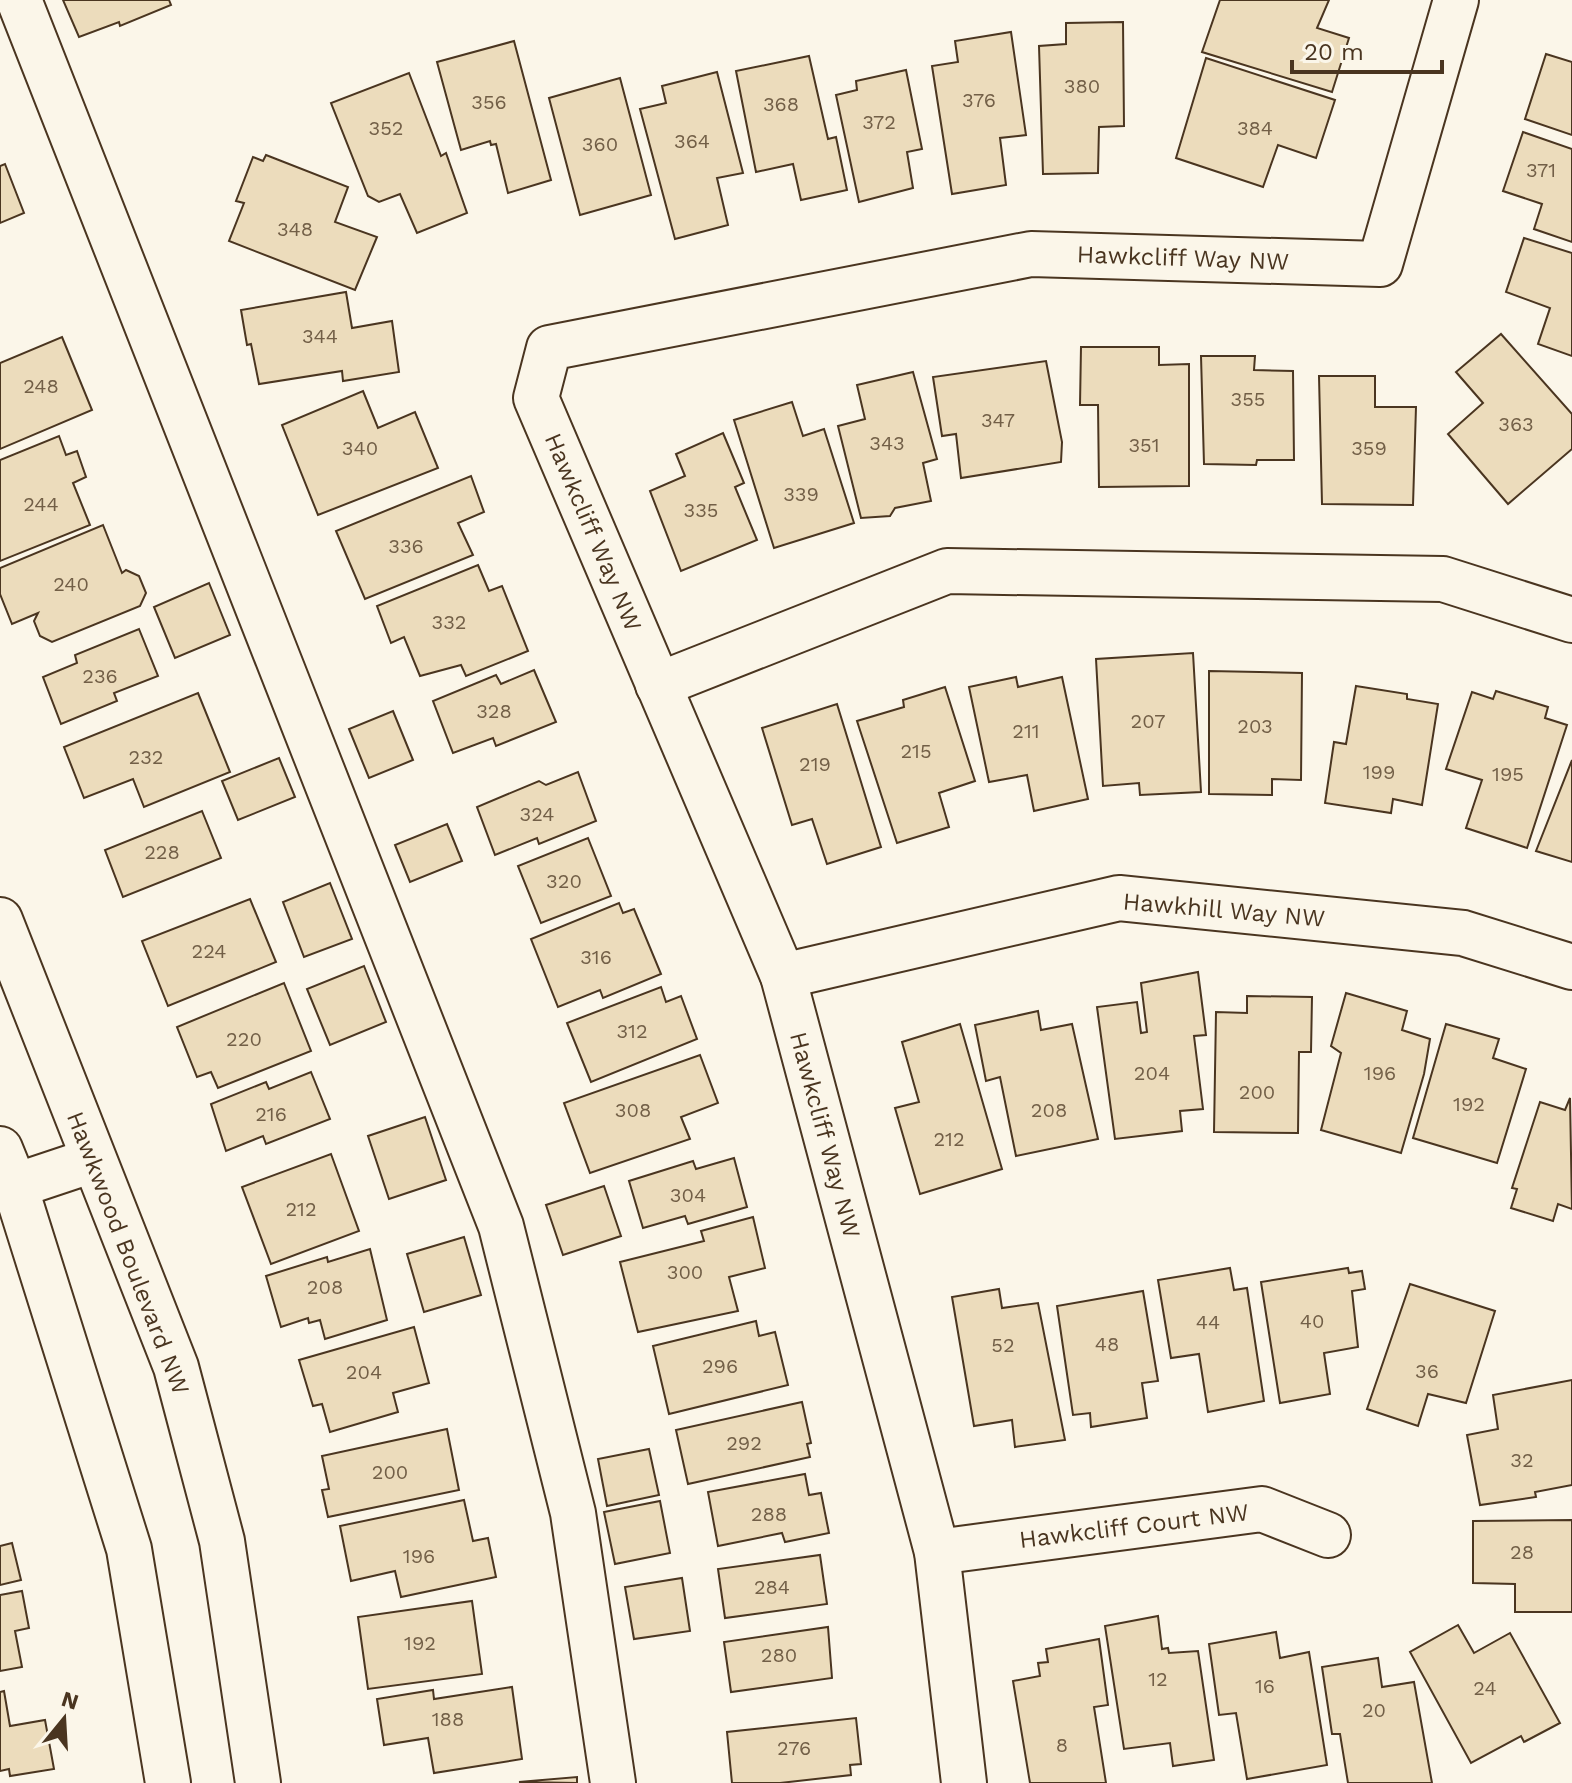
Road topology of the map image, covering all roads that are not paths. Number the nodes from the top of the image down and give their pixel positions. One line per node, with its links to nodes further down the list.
1 (19, 0): 14 (street)
2 (1456, 0): 4 (street, Hawkcliff Way NW)
3 (1572, 620): 4 (street)
4 (658, 685): 7 (street, Hawkcliff Way NW)
5 (0, 920): 8 (street, Hawkwood Boulevard NW)
6 (1572, 967): 7 (street, Hawkhill Way NW)
7 (783, 976): 11 (street, Hawkcliff Way NW)
8 (93, 1160): 9 (street); 13 (street, Hawkwood Boulevard NW)
9 (7, 1167): 12 (street)
10 (1328, 1535): 11 (street, Hawkcliff Court NW)
11 (937, 1552): 15 (street, Hawkcliff Way NW)
12 (168, 1783)
13 (258, 1783)
14 (613, 1783)
15 (964, 1783)

